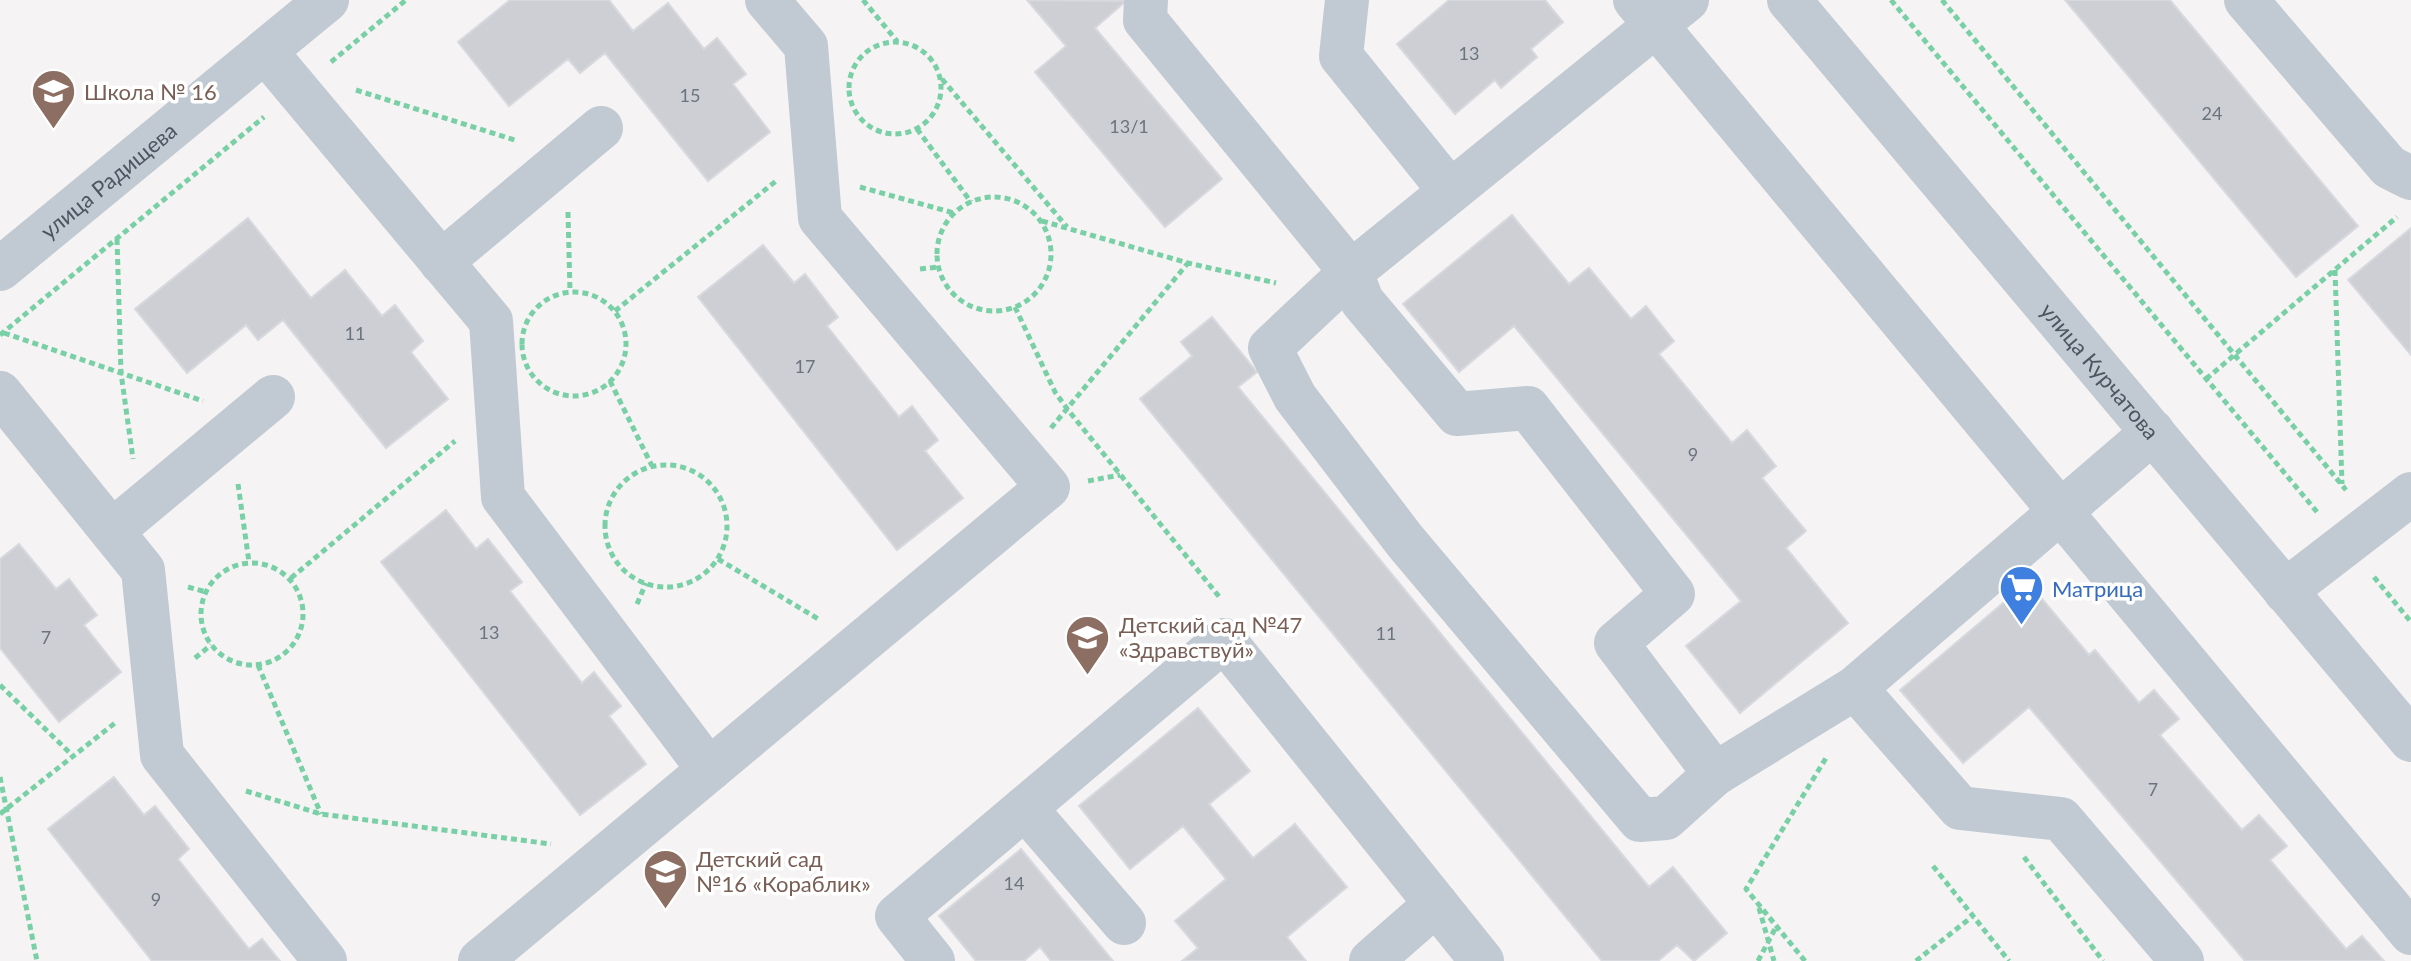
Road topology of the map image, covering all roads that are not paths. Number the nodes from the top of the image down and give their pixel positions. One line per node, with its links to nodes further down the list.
1 (327, 0): 8 (street, улица Радищева)
2 (767, 0): 24 (street)
3 (1146, 0): 14 (street)
4 (1347, 0): 10 (street)
5 (1789, 0): 17 (street, улица Курчатова)
6 (2246, 0): 11 (street)
7 (1659, 8): 10 (street); 19 (street)
8 (265, 51): 12 (street); 13 (street, улица Радищева)
9 (601, 128): 12 (street)
10 (1450, 191): 14 (street)
11 (2410, 193)
12 (441, 262): 24 (street)
13 (0, 269)
14 (1351, 272): 25 (street); 25 (street)
15 (0, 393): 20 (street)
16 (273, 397): 20 (street)
17 (2153, 432): 19 (street); 21 (street, улица Курчатова)
18 (2411, 494): 21 (street)
19 (2060, 512): 22 (street); 29 (street)
20 (126, 519): 30 (street)
21 (2285, 591): 23 (street, улица Курчатова)
22 (1855, 688): 25 (street); 35 (street)
23 (2411, 740)
24 (709, 770): 31 (street)
25 (1715, 774)
26 (1025, 808): 27 (street); 28 (street); 32 (street)
27 (1436, 904): 33 (street); 34 (street)
28 (1124, 923)
29 (2411, 933)
30 (325, 961)
31 (480, 961)
32 (933, 961)
33 (1371, 961)
34 (1482, 961)
35 (2182, 961)

